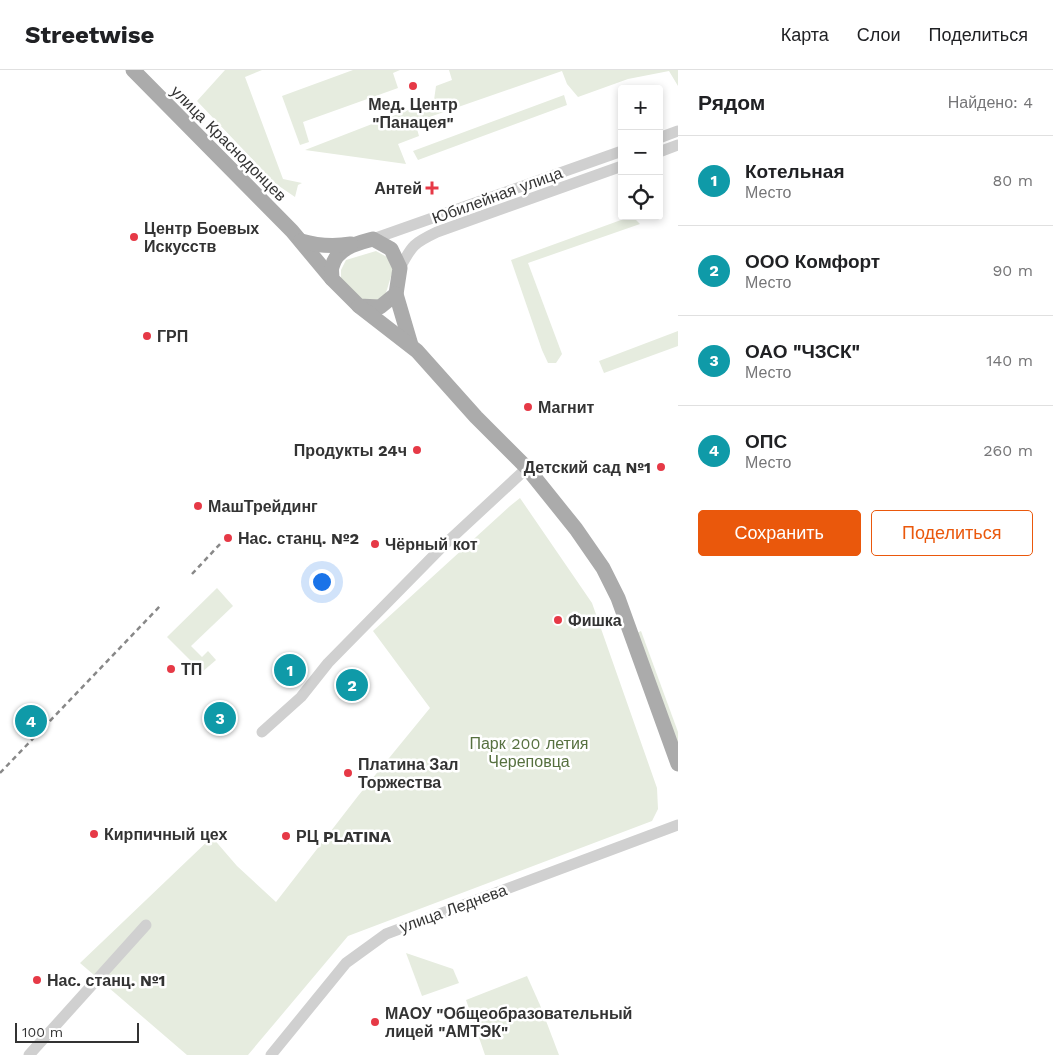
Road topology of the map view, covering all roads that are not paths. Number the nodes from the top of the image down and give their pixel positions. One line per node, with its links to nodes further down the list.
1 (132, 70): 11 (main road, улица Краснодонцев)
2 (678, 131): 3 (street)
3 (663, 137)
4 (678, 146): 5 (street)
5 (663, 151)
6 (618, 152): 8 (street, Юбилейная улица)
7 (618, 167): 9 (street, Юбилейная улица)
8 (533, 183): 9 (street); 10 (street, Юбилейная улица)
9 (538, 196): 13 (street, Юбилейная улица)
10 (373, 239): 12 (main road); 13 (main road)
11 (301, 241): 12 (main road); 14 (main road, улица Краснодонцев)
12 (354, 244): 14 (main road)
13 (400, 268): 15 (main road)
14 (332, 278): 16 (main road)
15 (396, 294): 16 (main road); 17 (main road)
16 (359, 306): 17 (main road)
17 (411, 345): 18 (main road)
18 (527, 468): 19 (street); 20 (main road)
19 (262, 732)
20 (678, 764)
21 (678, 825): 24 (street, улица Леднева)
22 (146, 925): 23 (street)
23 (29, 1055)
24 (271, 1055)

